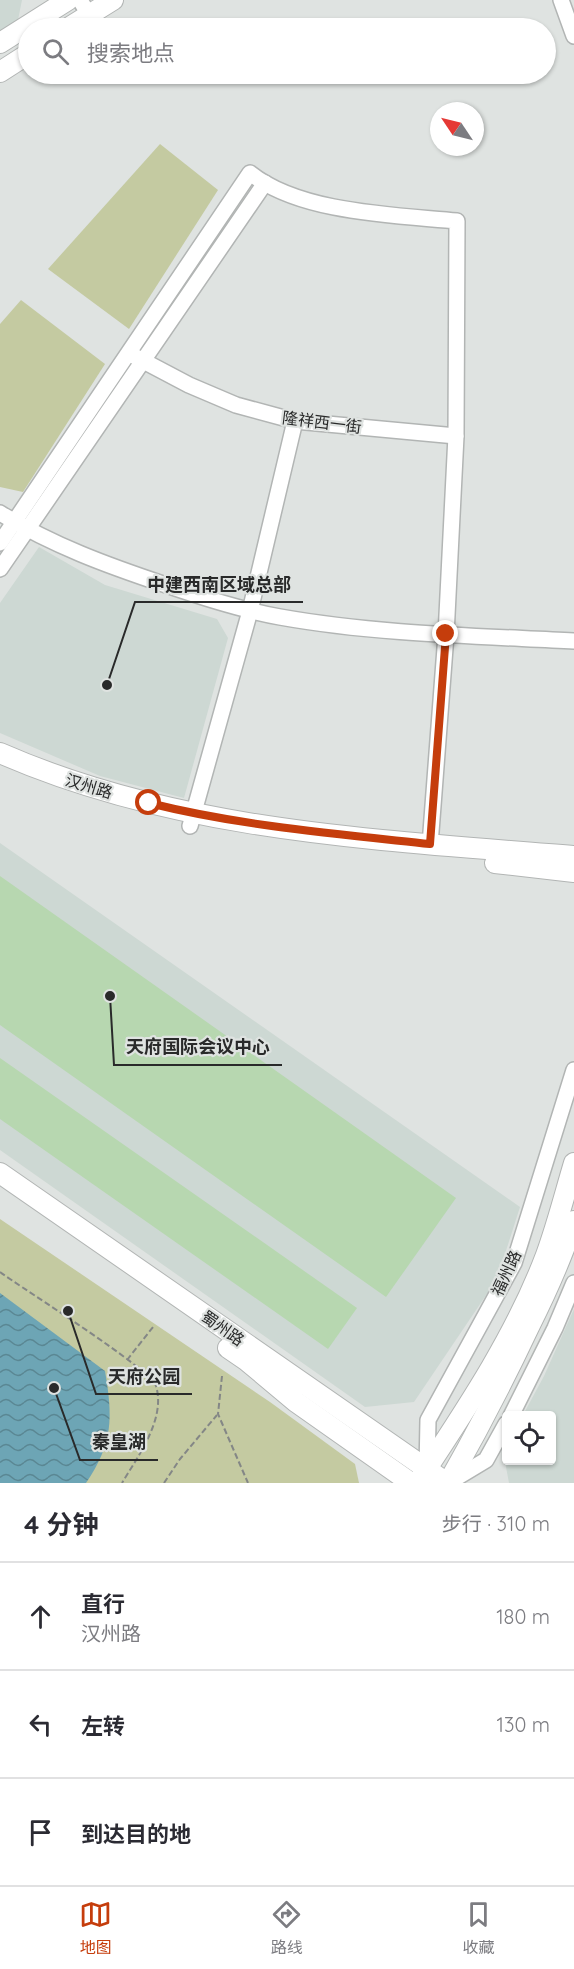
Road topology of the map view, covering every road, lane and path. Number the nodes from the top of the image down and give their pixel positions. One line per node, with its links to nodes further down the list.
1 (112, 0): 3 (main road)
2 (561, 0): 6 (street)
3 (74, 9): 4 (main road)
4 (54, 18)
5 (18, 35): 7 (main road)
6 (574, 36)
7 (0, 43)
8 (18, 60): 9 (main road)
9 (0, 72)
10 (265, 183): 11 (street); 11 (street); 13 (street)
11 (135, 357): 12 (street, 隆祥西一街); 15 (street)
12 (295, 421): 13 (street, 隆祥西一街); 18 (street)
13 (456, 436): 19 (street)
14 (0, 513): 15 (street)
15 (21, 526): 16 (street); 17 (street); 18 (street)
16 (0, 543)
17 (0, 569)
18 (250, 611): 19 (street); 23 (street)
19 (446, 634): 20 (street); 24 (street)
20 (574, 641)
21 (0, 753): 23 (main road, 汉州路)
22 (0, 768): 23 (main road, 汉州路)
23 (191, 820): 24 (main road, 汉州路); 26 (main road, 汉州路)
24 (430, 844): 25 (main road, 汉州路)
25 (574, 856)
26 (574, 872)
27 (574, 1070): 40 (street, 福州路)
28 (574, 1163): 40 (main road, 福州路)
29 (0, 1173): 40 (main road, 蜀州路)
30 (0, 1188): 45 (main road, 蜀州路)
31 (574, 1221): 46 (main road)
32 (0, 1272): 35 (path)
33 (573, 1288): 37 (street)
34 (153, 1327): 35 (path)
35 (127, 1360): 42 (path)
36 (222, 1376): 38 (path)
37 (514, 1411)
38 (218, 1414): 41 (path); 44 (path)
39 (502, 1433): 46 (street)
40 (422, 1476): 46 (main road, 蜀州路)
41 (164, 1482): 43 (path)
42 (122, 1483)
43 (159, 1483)
44 (248, 1483)
45 (411, 1483)
46 (448, 1483)

